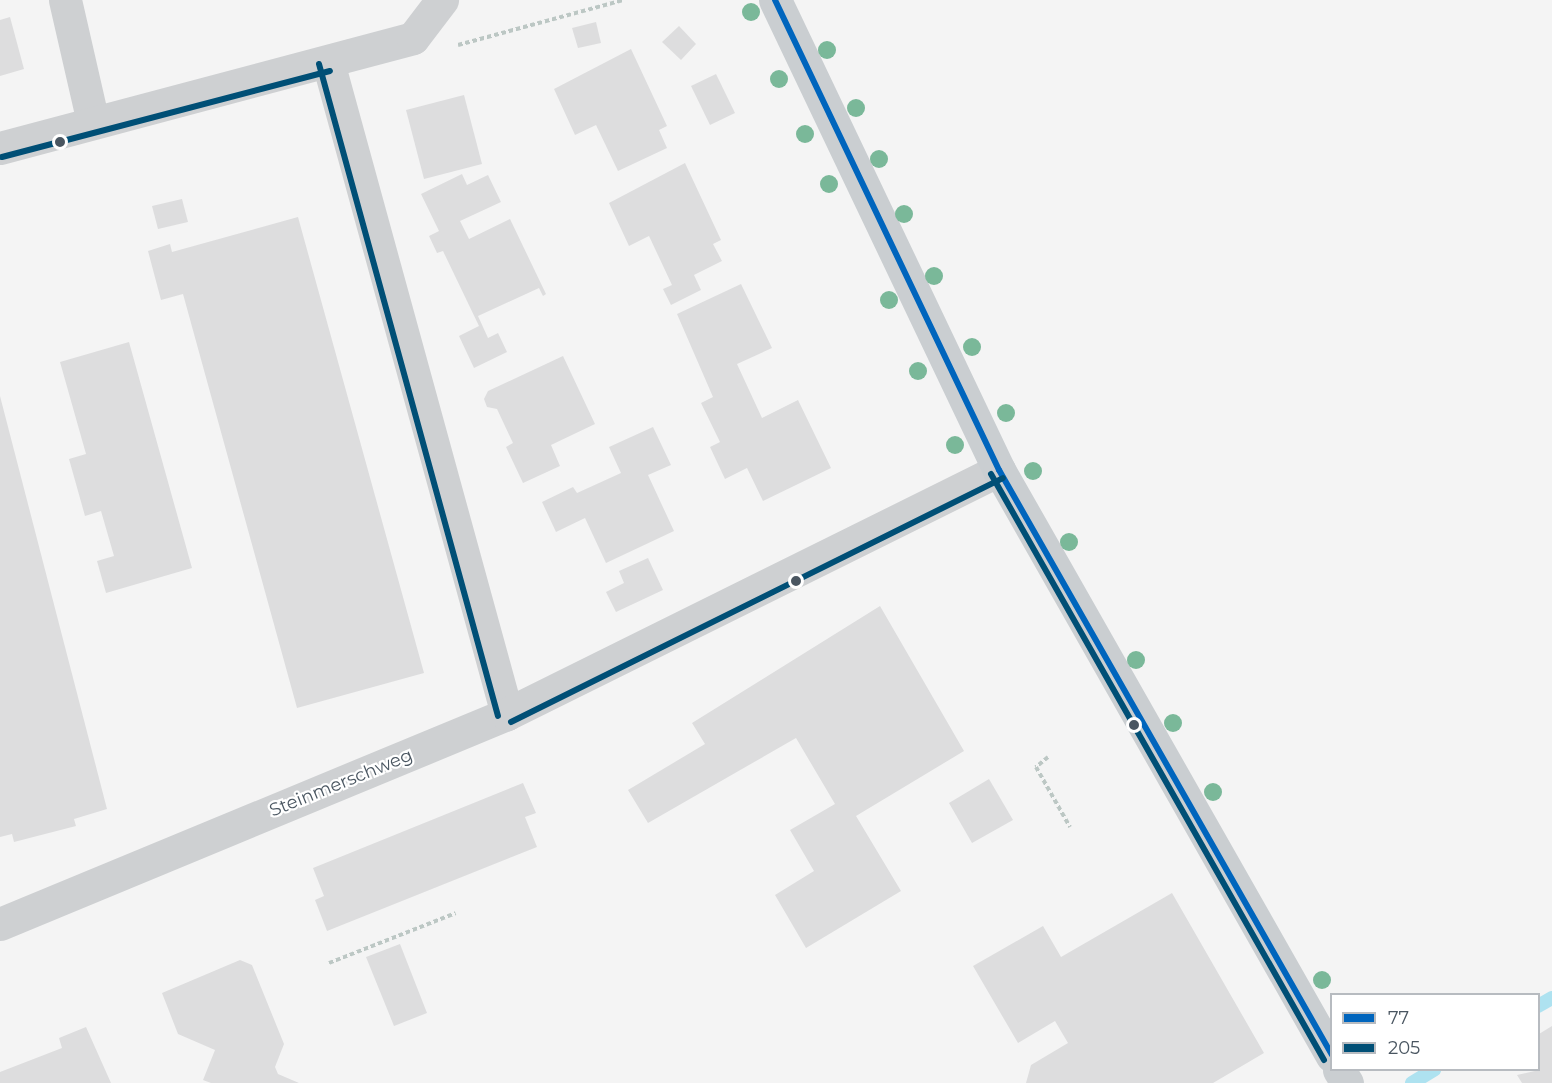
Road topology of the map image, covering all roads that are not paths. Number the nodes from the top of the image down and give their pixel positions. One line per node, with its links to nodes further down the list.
1 (66, 0): 5 (street)
2 (442, 0): 4 (street)
3 (775, 0): 7 (main road)
4 (328, 62): 5 (street); 8 (street)
5 (93, 122): 6 (street)
6 (0, 148)
7 (999, 470): 8 (street, Steinmerschweg); 10 (main road)
8 (507, 714): 9 (street, Steinmerschweg)
9 (0, 924)
10 (1330, 1052)

